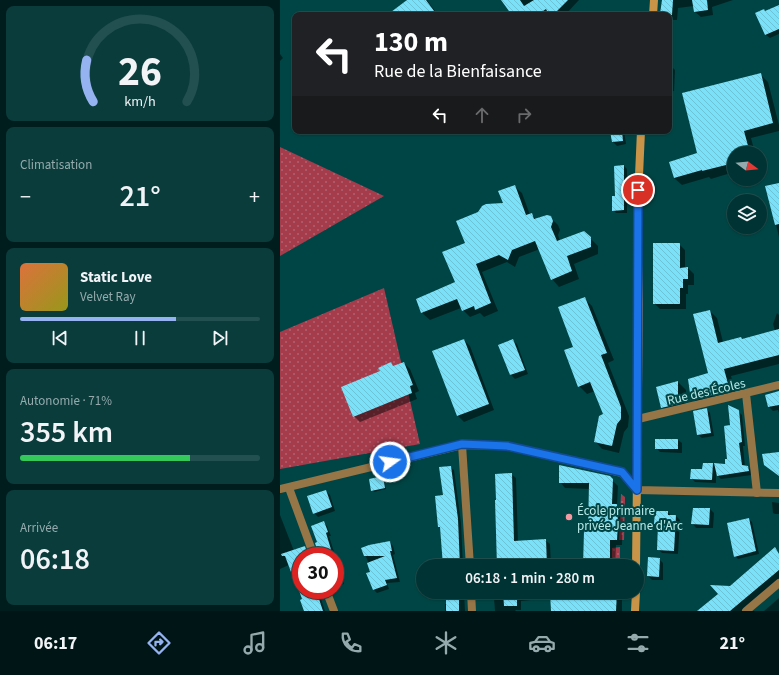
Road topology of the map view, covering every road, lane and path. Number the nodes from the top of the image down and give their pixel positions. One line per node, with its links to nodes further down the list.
1 (654, 0): 2 (street)
2 (653, 12)
3 (641, 134): 6 (street)
4 (779, 385): 5 (street, Rue des Écoles)
5 (746, 394): 6 (street, Rue des Écoles); 11 (street)
6 (638, 419): 10 (street)
7 (462, 444): 8 (street); 10 (street); 14 (street)
8 (289, 488): 9 (street); 13 (street)
9 (280, 489)
10 (637, 490): 11 (street); 15 (street)
11 (757, 493): 12 (street)
12 (779, 493)
13 (311, 547)
14 (470, 559)
15 (636, 559)
16 (779, 583): 23 (street)
17 (329, 599): 20 (street)
18 (471, 599): 21 (street)
19 (636, 599): 22 (street)
20 (334, 611)
21 (472, 611)
22 (635, 611)
23 (746, 611)

